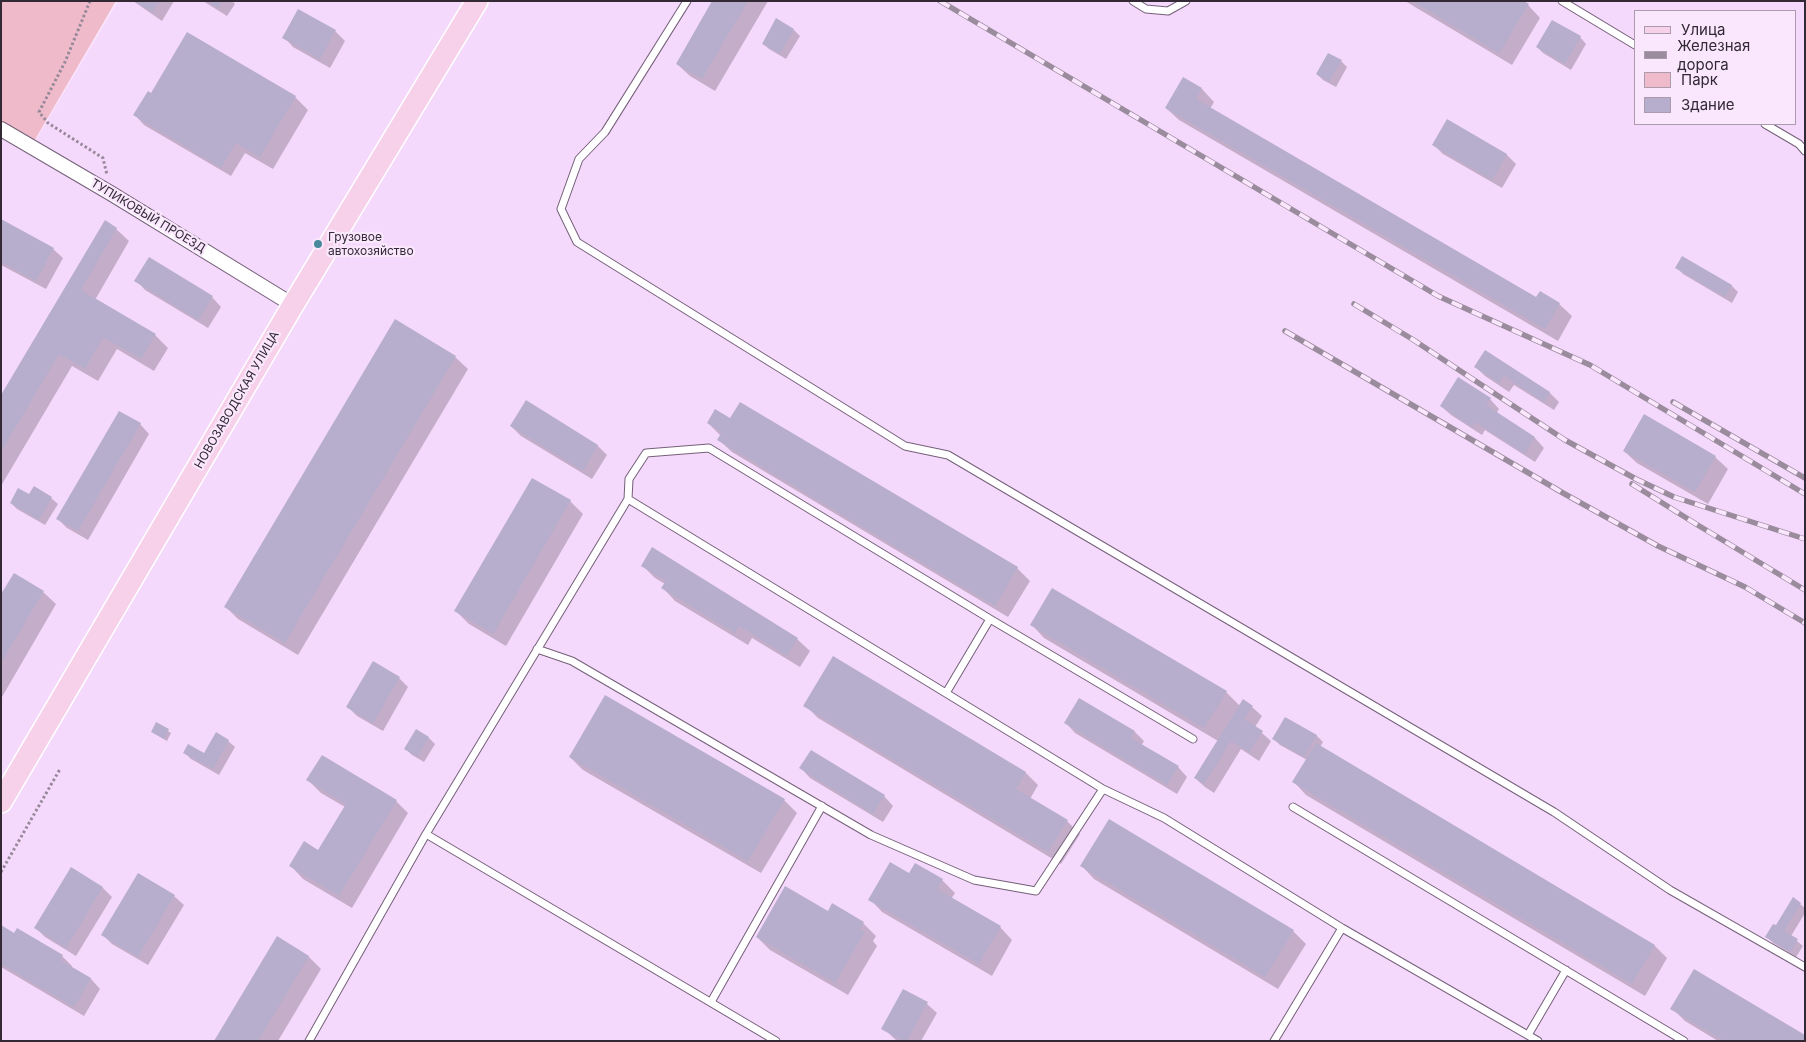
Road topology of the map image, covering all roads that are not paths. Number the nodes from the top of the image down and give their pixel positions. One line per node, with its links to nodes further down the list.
1 (478, 1): 10 (main road, НОВОЗАВОДСКАЯ УЛИЦА)
2 (687, 1): 22 (lane)
3 (1133, 1): 4 (lane)
4 (1186, 1)
5 (1562, 1): 6 (lane)
6 (1634, 44)
7 (1767, 125): 9 (lane)
8 (1, 129): 10 (street, ТУПИКОВЫЙ ПРОЕЗД)
9 (1805, 152)
10 (293, 305): 17 (main road, НОВОЗАВОДСКАЯ УЛИЦА)
11 (628, 498): 12 (lane); 13 (lane); 14 (lane)
12 (990, 619): 14 (lane); 15 (lane)
13 (537, 649): 18 (lane); 20 (lane)
14 (946, 693): 16 (lane)
15 (1193, 739)
16 (1103, 789): 18 (lane); 21 (lane)
17 (1, 802)
18 (822, 806): 24 (lane)
19 (1293, 807): 23 (lane)
20 (426, 834): 24 (lane); 26 (lane)
21 (1342, 928): 25 (lane); 28 (lane)
22 (1805, 967)
23 (1566, 970): 25 (lane); 30 (lane)
24 (711, 1002): 27 (lane)
25 (1528, 1035): 29 (lane)
26 (309, 1041)
27 (776, 1041)
28 (1274, 1041)
29 (1538, 1041)
30 (1684, 1041)

